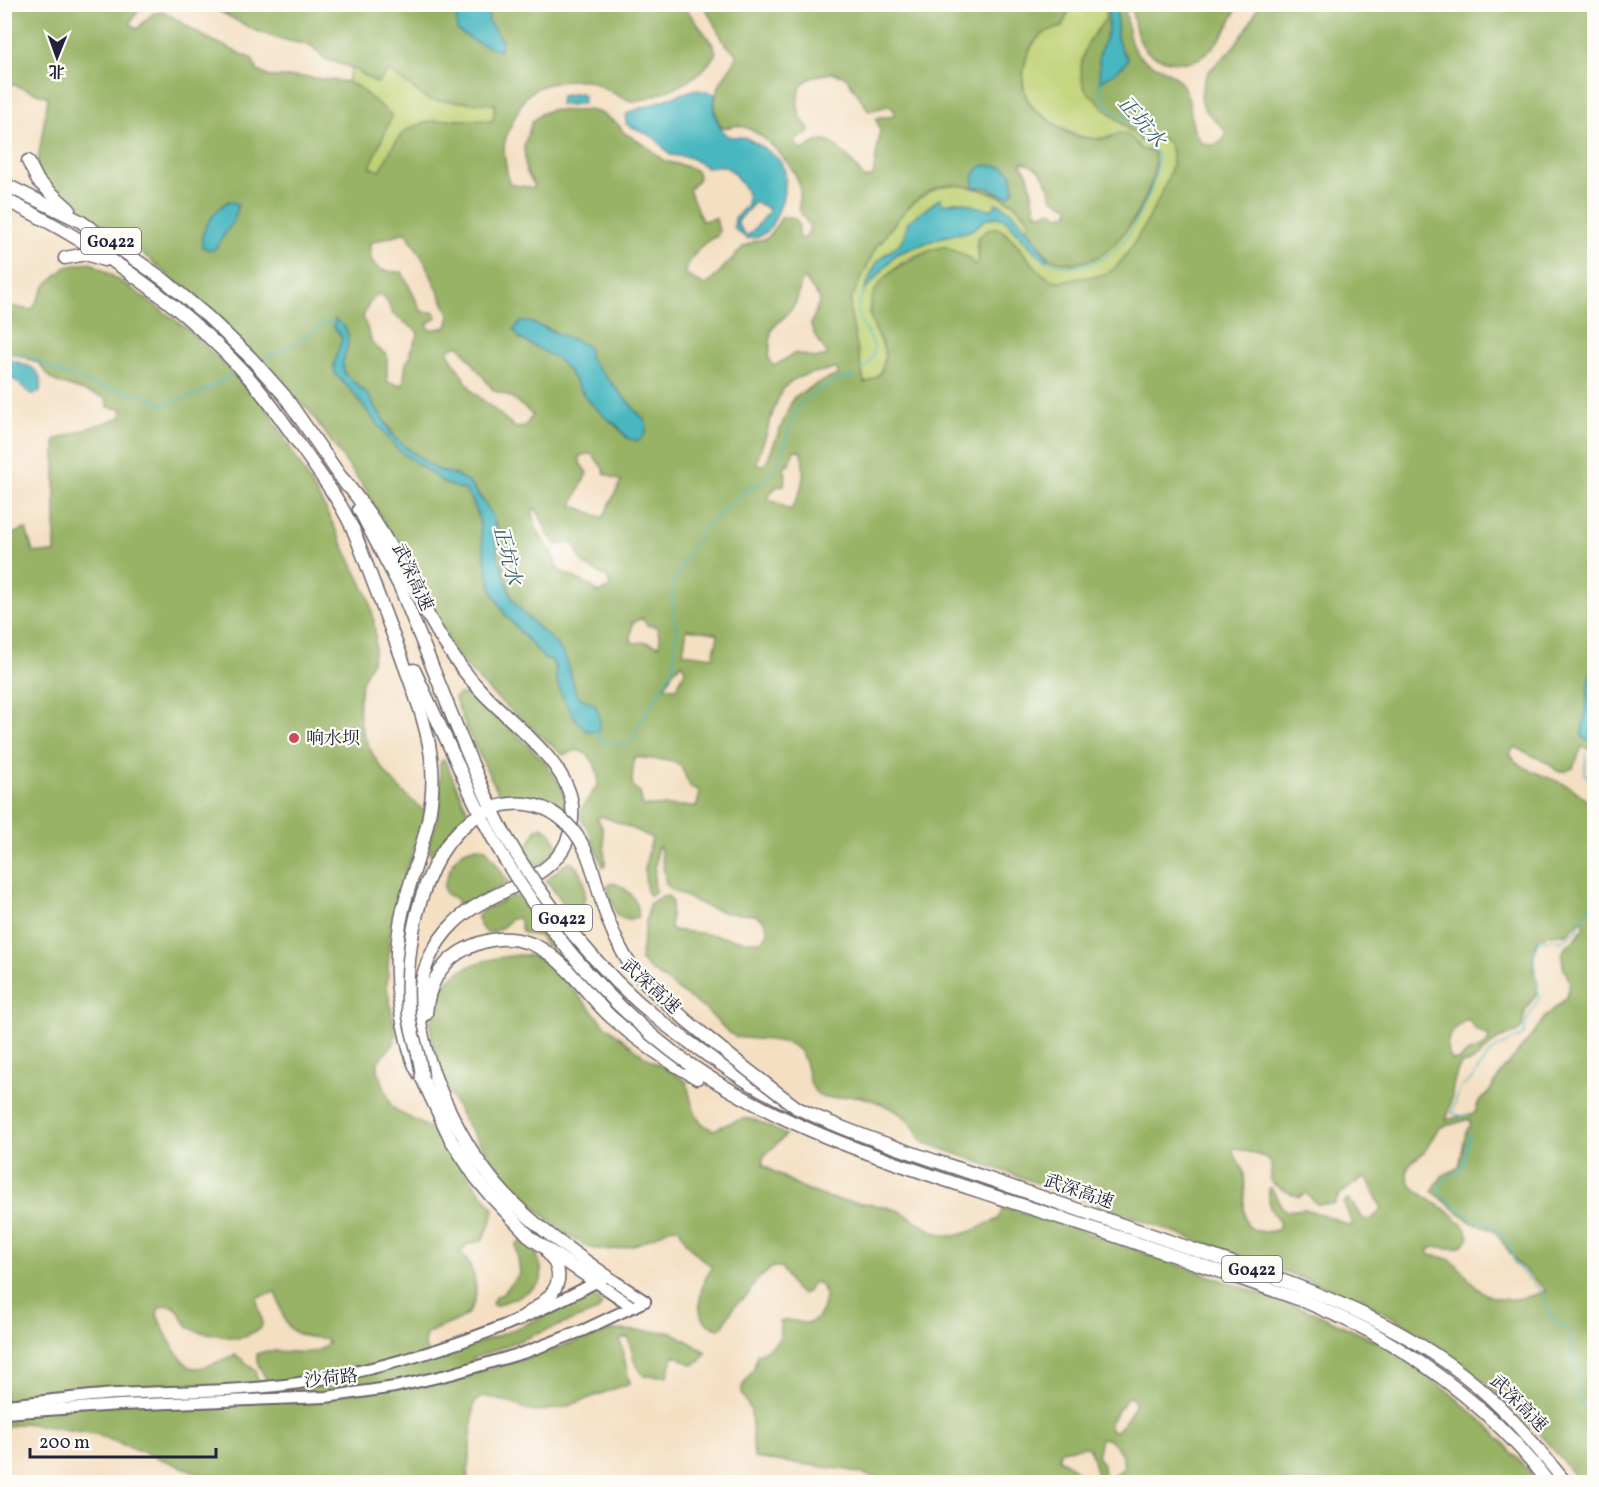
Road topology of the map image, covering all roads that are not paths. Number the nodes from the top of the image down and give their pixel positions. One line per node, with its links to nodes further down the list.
1 (28, 161): 4 (highway)
2 (4, 184): 4 (highway, 武深高速 / G0422)
3 (4, 199): 6 (highway, 武深高速 / G0422)
4 (80, 221): 7 (highway, 武深高速 / G0422)
5 (65, 258): 6 (highway)
6 (134, 274): 8 (highway, 武深高速 / G0422)
7 (343, 479): 9 (highway); 11 (highway, 武深高速 / G0422, bridge)
8 (353, 529): 10 (highway); 12 (highway, 武深高速 / G0422, bridge)
9 (432, 1063): 12 (highway); 14 (highway)
10 (422, 1078): 11 (highway, bridge); 13 (highway)
11 (796, 1107): 20 (highway, 武深高速 / G0422)
12 (770, 1111): 19 (highway, 武深高速 / G0422)
13 (535, 1242): 14 (highway); 16 (highway)
14 (601, 1279): 15 (main road); 15 (main road, 沙荷路); 16 (main road, 沙荷路)
15 (633, 1306): 18 (main road, 沙荷路)
16 (518, 1320): 17 (main road, 沙荷路)
17 (4, 1405)
18 (4, 1413)
19 (1548, 1482)
20 (1565, 1482)

